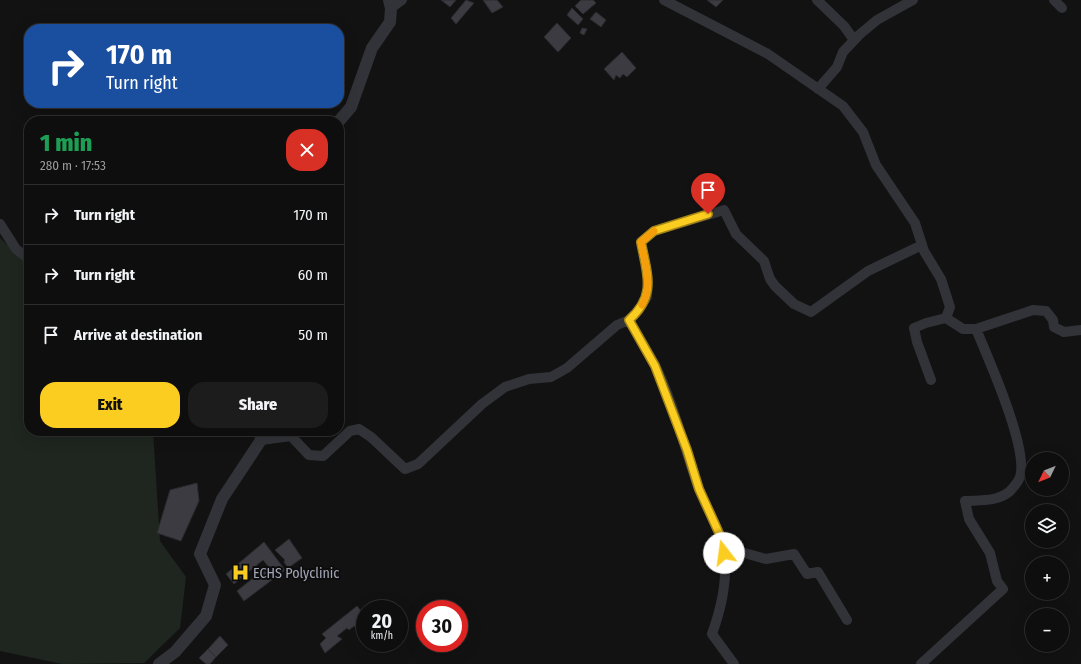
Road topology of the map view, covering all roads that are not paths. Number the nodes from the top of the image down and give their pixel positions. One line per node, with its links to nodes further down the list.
1 (402, 0): 6 (street)
2 (664, 0): 9 (street)
3 (817, 0): 8 (street)
4 (913, 0): 8 (street)
5 (1054, 0): 7 (street)
6 (390, 4): 10 (street)
7 (1062, 8)
8 (854, 40): 9 (street)
9 (818, 89): 12 (street)
10 (343, 116)
11 (0, 224): 13 (street)
12 (922, 245): 14 (street); 15 (street)
13 (24, 255)
14 (946, 318): 16 (street); 18 (street)
15 (629, 320): 19 (street); 20 (street)
16 (976, 329): 17 (street); 24 (street)
17 (1081, 330)
18 (931, 380)
19 (261, 436): 22 (street)
20 (724, 553): 21 (street); 23 (street)
21 (847, 620)
22 (158, 664)
23 (734, 664)
24 (921, 664)

